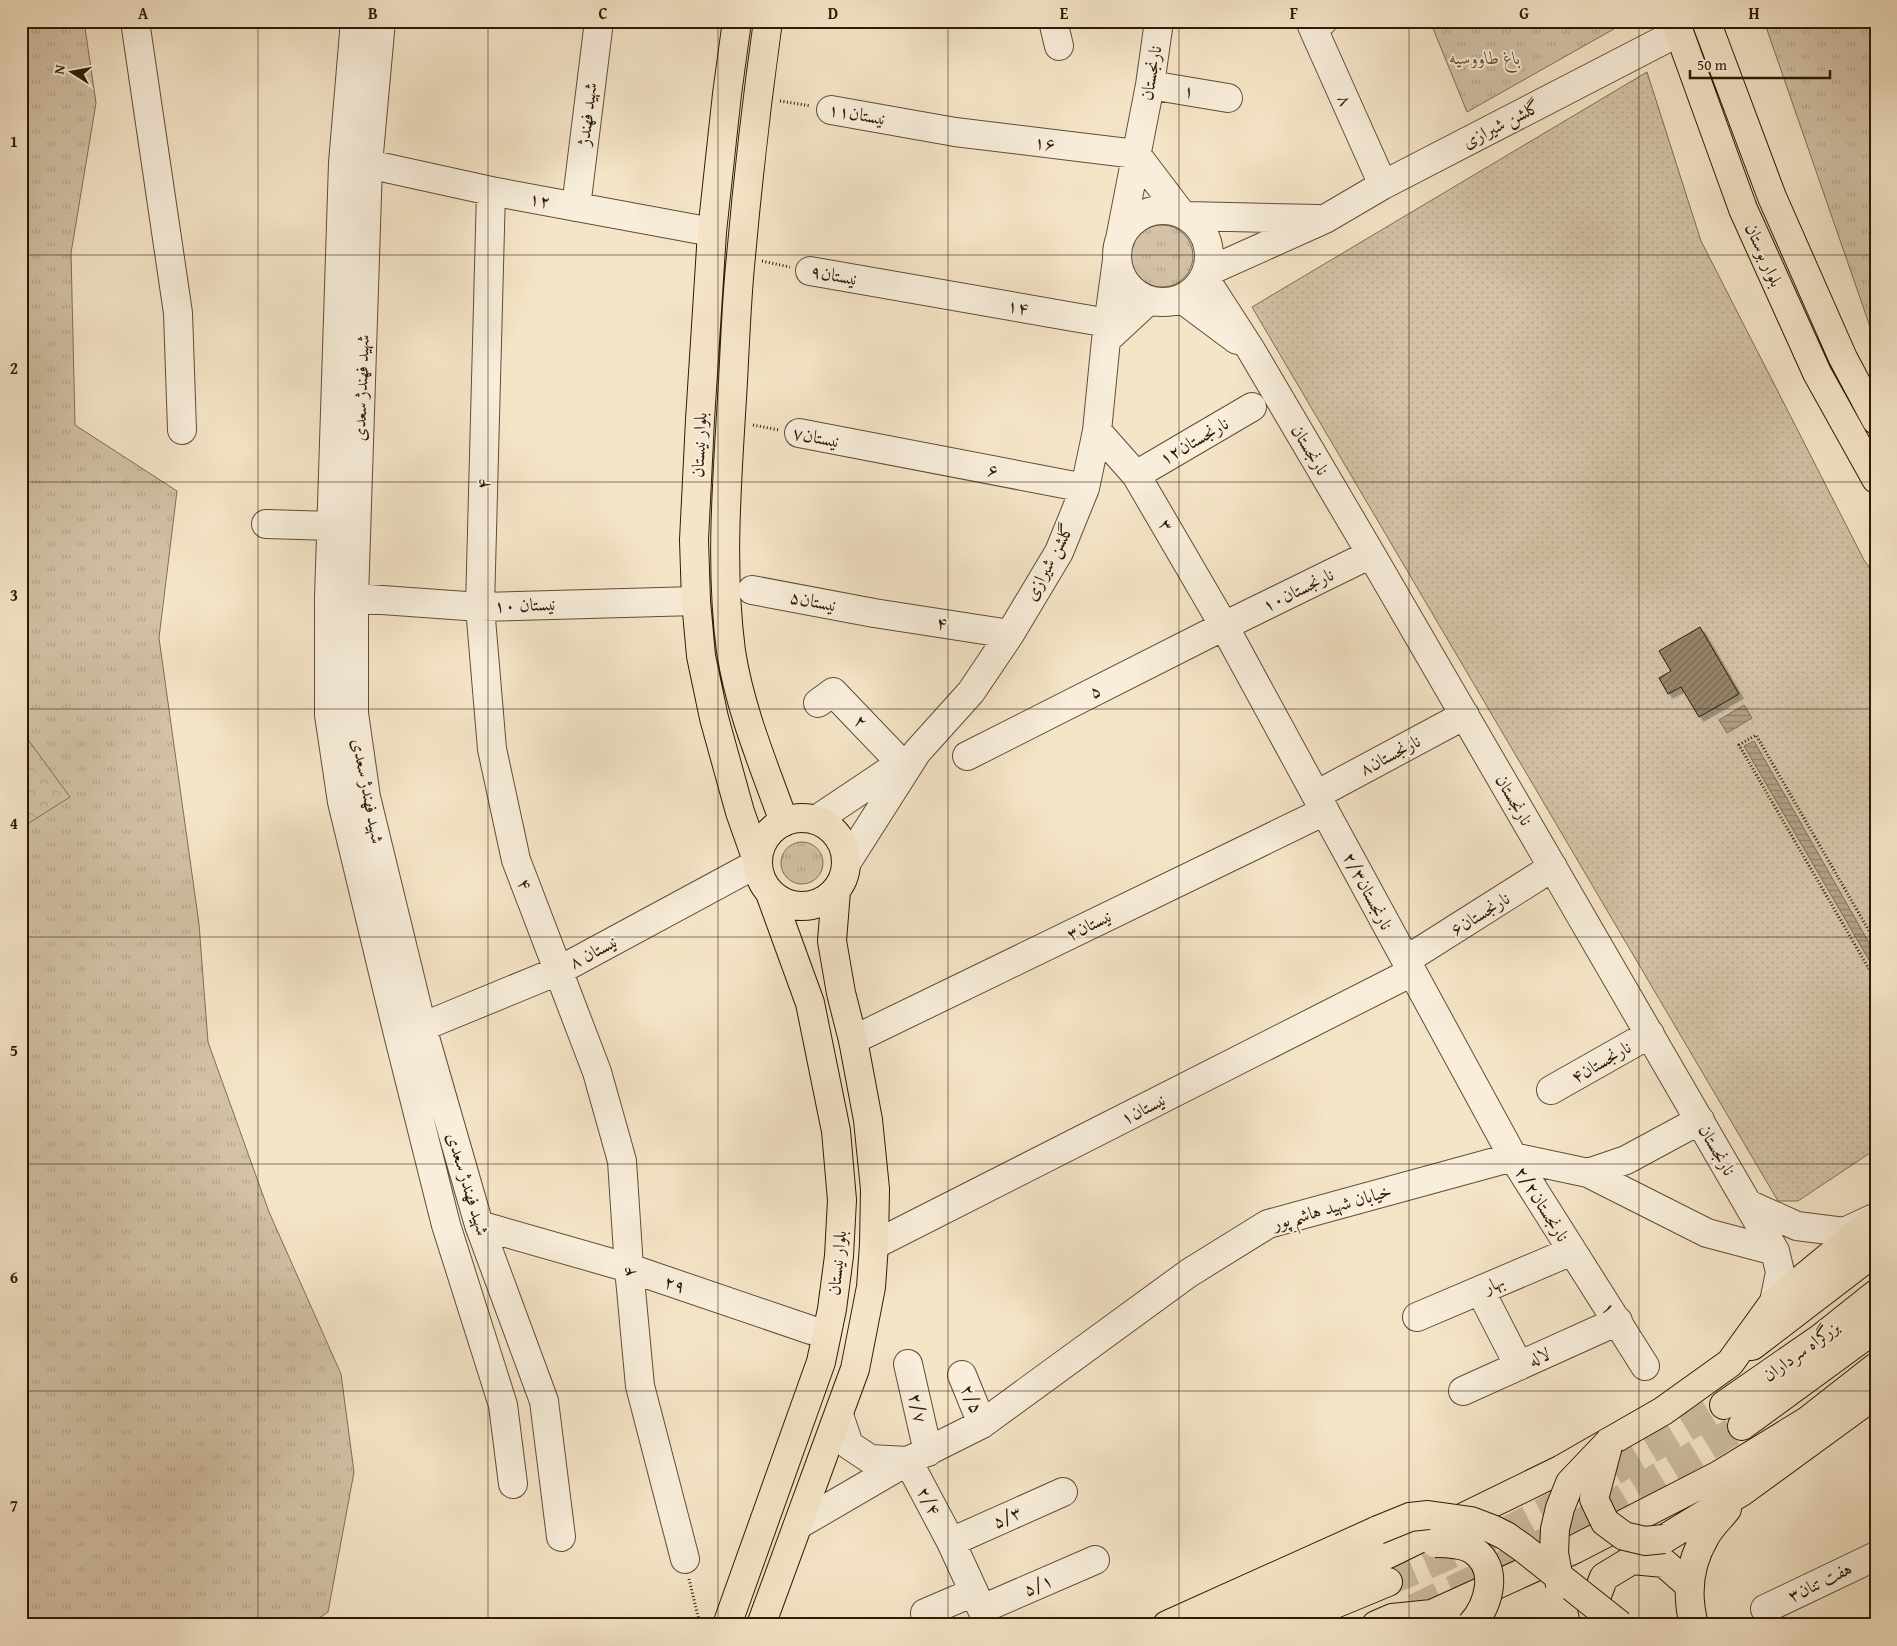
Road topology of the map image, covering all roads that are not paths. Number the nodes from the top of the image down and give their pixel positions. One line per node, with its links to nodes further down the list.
1 (135, 21): 35 (street)
2 (356, 21): 16 (street, شهید فهندژ سعدی)
3 (381, 21): 16 (street, شهید فهندژ سعدی)
4 (598, 21): 19 (street, شهید فهندژ)
5 (737, 21): 22 (main road, بلوار نیستان)
6 (768, 21): 58 (main road, بلوار نیستان)
7 (1159, 21): 11 (street, نارنجستان)
8 (1323, 21): 17 (street, ۸)
9 (1706, 21): 31 (main road, بلوار بوستان)
10 (1685, 25): 17 (street, گلشن شیرازی); 32 (main road, بلوار بوستان)
11 (1150, 85): 12 (street, ۱); 15 (street, نارنجستان)
12 (1228, 98)
13 (831, 110): 14 (street, ۱۱نیستان)
14 (955, 132): 15 (street, ۱۶)
15 (1136, 154): 20 (street); 23 (street, نارنجستان)
16 (356, 164): 18 (street, ۱۲); 43 (street, شهید فهندژ سعدی); 46 (street, شهید فهندژ سعدی)
17 (1383, 184): 21 (street, گلشن شیرازی)
18 (491, 192): 19 (street, ۱۲); 48 (street, ۴)
19 (576, 207): 22 (street, ۱۲)
20 (1184, 214): 21 (street); 23 (street); 25 (street)
21 (1325, 219): 25 (street, گلشن شیرازی)
22 (712, 232): 47 (main road, بلوار نیستان)
23 (1118, 251): 28 (street); 29 (street, گلشن شیرازی)
24 (810, 271): 26 (street, ۹نیستان)
25 (1206, 275): 27 (street); 30 (street, نارنجستان)
26 (928, 291): 29 (street, ۱۴)
27 (1182, 299): 28 (street); 30 (street)
28 (1149, 300): 29 (street)
29 (1107, 331): 36 (street, گلشن شیرازی)
30 (1251, 350): 44 (street, نارنجستان)
31 (1843, 358): 32 (main road); 34 (main road, بلوار بوستان)
32 (1817, 373): 40 (main road, بلوار بوستان)
33 (1252, 407): 39 (street, ۱۲نارنجستان)
34 (1876, 420)
35 (182, 430)
36 (1097, 431): 39 (street, ۳); 41 (street, گلشن شیرازی)
37 (799, 433): 38 (street, ۷نیستان)
38 (901, 453): 41 (street, ۶)
39 (1136, 475): 50 (street, ۳)
40 (1876, 479)
41 (1085, 488): 51 (street, گلشن شیرازی)
42 (266, 524): 43 (street)
43 (332, 526): 66 (street, شهید فهندژ سعدی)
44 (1372, 554): 50 (street, ۱۰نارنجستان); 53 (street, نارنجستان)
45 (752, 590): 49 (street, ۵نیستان)
46 (354, 598): 48 (street, نیستان ۱۰); 66 (street, شهید فهندژ سعدی)
47 (696, 601): 48 (street, نیستان ۱۰); 60 (main road, بلوار نیستان)
48 (480, 607): 65 (street, ۴)
49 (874, 613): 51 (street, ۴)
50 (1224, 626): 54 (street, ۵); 56 (street, ۲/۳نارنجستان)
51 (1010, 634): 55 (street, گلشن شیرازی)
52 (818, 703): 55 (street, ۲)
53 (1465, 715): 56 (street, ۸نارنجستان); 61 (street, نارنجستان)
54 (967, 756)
55 (909, 758): 57 (street, گلشن شیرازی); 59 (street, گلشن شیرازی)
56 (1320, 803): 64 (street, ۲/۳نارنجستان); 68 (street, ۳نیستان)
57 (816, 820): 58 (main road); 59 (main road)
58 (784, 822): 60 (main road)
59 (847, 862): 62 (main road)
60 (758, 863): 63 (main road); 65 (street, نیستان ۸)
61 (1553, 867): 64 (street, ۶نارنجستان); 67 (street, نارنجستان)
62 (836, 891): 63 (main road); 68 (main road, بلوار نیستان)
63 (770, 894): 119 (main road, بلوار نیستان)
64 (1409, 966): 71 (street, ۲/۳نارنجستان); 76 (street, ۱نیستان)
65 (558, 971): 66 (street, نیستان ۸); 80 (street, ۴)
66 (410, 1031): 75 (street, شهید فهندژ سعدی); 102 (street, شهید فهندژ سعدی)
67 (1650, 1034): 69 (street, ۴نارنجستان); 70 (street, نارنجستان)
68 (854, 1040): 76 (main road, بلوار نیستان)
69 (1551, 1090)
70 (1700, 1120): 72 (street); 73 (street, نارنجستان)
71 (1513, 1157): 72 (street, خیابان شهید هاشم پور); 77 (street, ۲/۲نارنجستان); 98 (street, خیابان شهید هاشم پور)
72 (1588, 1173): 78 (street, خیابان شهید هاشم پور)
73 (1748, 1204): 74 (street); 78 (street, نارنجستان)
74 (1876, 1218): 83 (main road)
75 (479, 1225): 80 (street, ۲۹); 106 (street, شهید فهندژ سعدی)
76 (874, 1245): 97 (main road, بلوار نیستان)
77 (1572, 1251): 81 (street, بهار); 85 (street, ۱)
78 (1775, 1251): 83 (street, نارنجستان)
79 (1876, 1251): 88 (main road)
80 (629, 1268): 87 (street, ۲۹); 110 (street, ۴)
81 (1480, 1290): 84 (street, بهار); 90 (street)
82 (1876, 1294): 96 (main road, بزرگراه سرداران)
83 (1774, 1302): 88 (main road)
84 (1417, 1318)
85 (1618, 1321): 90 (street, لاله ‍); 91 (street, ۱)
86 (1876, 1328): 99 (main road, بزرگراه سرداران)
87 (811, 1330)
88 (1730, 1363): 100 (main road)
89 (908, 1364): 101 (street, ۲/۷)
90 (1519, 1366): 94 (street, لاله ‍)
91 (1645, 1366)
92 (1876, 1367): 118 (main road)
93 (962, 1375): 98 (street, ۲/۵)
94 (1463, 1390)
95 (1876, 1394): 103 (main road)
96 (1724, 1406)
97 (839, 1414): 101 (street); 105 (main road, بلوار نیستان)
98 (982, 1424): 101 (street, خیابان شهید هاشم پور)
99 (1742, 1426)
100 (1609, 1442): 103 (main road, bridge); 108 (main road); 117 (main road, bridge)
101 (918, 1456): 105 (street, خیابان شهید هاشم پور); 107 (street, ۲/۴)
102 (513, 1484)
103 (1743, 1491): 113 (main road)
104 (1063, 1492): 107 (street, ۵/۳)
105 (798, 1526): 120 (main road, بلوار نیستان)
106 (561, 1537)
107 (951, 1542): 114 (street, ۲/۴)
108 (1383, 1542): 121 (main road); 122 (main road); 124 (main road, bridge); 126 (main road, bridge)
109 (1876, 1556): 115 (street, هفت تنان۳)
110 (685, 1559)
111 (1095, 1560): 114 (street, ۵/۱)
112 (1388, 1582): 123 (main road)
113 (1689, 1585): 125 (main road); 127 (main road)
114 (981, 1609): 116 (street, ۵/۱)
115 (1765, 1609)
116 (925, 1613)
117 (1579, 1616)
118 (1384, 1621)
119 (726, 1625)
120 (761, 1625)
121 (1168, 1625)
122 (1222, 1625)
123 (1284, 1625)
124 (1471, 1625)
125 (1596, 1625)
126 (1620, 1625)
127 (1694, 1625)

